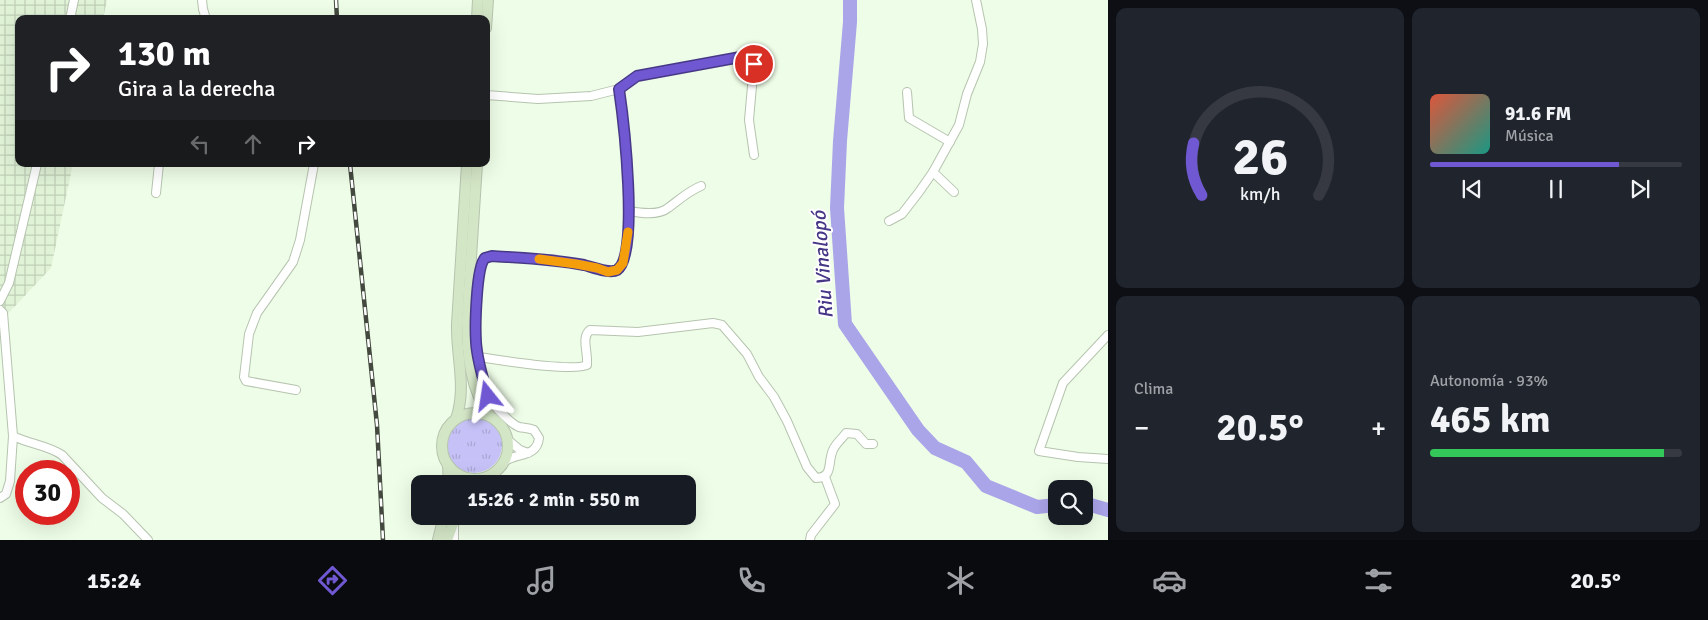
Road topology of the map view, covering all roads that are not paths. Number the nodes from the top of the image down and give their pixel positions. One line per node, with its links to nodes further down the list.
1 (74, 0): 6 (street)
2 (202, 0): 7 (street)
3 (478, 0): 8 (street)
4 (488, 0): 9 (street)
5 (976, 0): 13 (street)
6 (71, 15)
7 (205, 15)
8 (477, 15)
9 (487, 15)
10 (619, 89): 12 (street); 14 (street); 24 (street)
11 (907, 92): 13 (street)
12 (490, 95)
13 (950, 142): 20 (street)
14 (754, 155)
15 (36, 167): 26 (street)
16 (159, 167): 23 (street)
17 (313, 167): 30 (street)
18 (467, 167): 32 (street)
19 (477, 167): 31 (street)
20 (933, 172): 22 (street); 25 (street)
21 (701, 186): 24 (street)
22 (954, 192)
23 (156, 193)
24 (629, 210): 29 (street)
25 (889, 221)
26 (0, 301)
27 (0, 310): 33 (street)
28 (1108, 335): 37 (street)
29 (479, 357): 36 (street); 43 (street)
30 (296, 390)
31 (490, 416): 32 (street); 34 (street)
32 (456, 418): 39 (street)
33 (13, 436): 44 (street); 48 (street)
34 (508, 440): 36 (street); 38 (street)
35 (873, 444): 43 (street)
36 (528, 452): 38 (street)
37 (1108, 459)
38 (505, 460): 42 (street)
39 (448, 465): 40 (street); 41 (street)
40 (449, 475)
41 (459, 475)
42 (490, 475)
43 (825, 476): 52 (street)
44 (0, 498)
45 (446, 525): 49 (street)
46 (450, 525): 50 (street)
47 (452, 525): 51 (street)
48 (148, 540)
49 (438, 540)
50 (447, 540)
51 (454, 540)
52 (810, 540)

